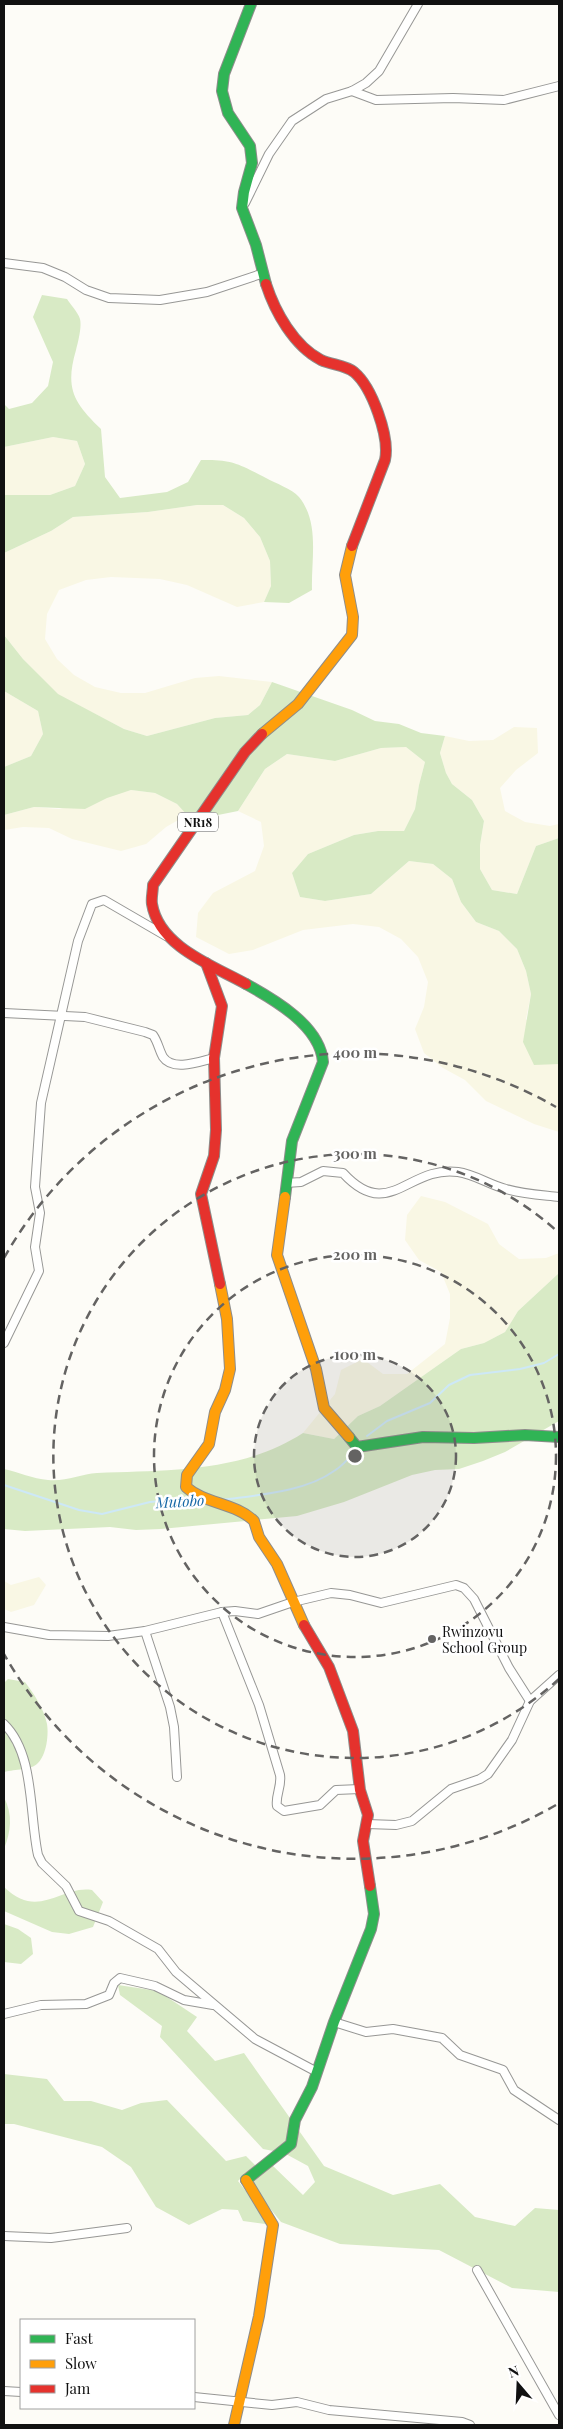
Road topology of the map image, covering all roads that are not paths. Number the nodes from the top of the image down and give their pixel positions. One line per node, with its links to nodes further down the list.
1 (251, 4): 5 (main road, NR18)
2 (418, 4): 4 (street)
3 (559, 86): 4 (street)
4 (352, 91): 5 (street)
5 (242, 210): 7 (main road, NR18)
6 (4, 263): 7 (street)
7 (264, 273): 8 (main road, NR18)
8 (171, 939): 9 (main road, NR18); 11 (street)
9 (206, 963): 12 (main road); 13 (main road, NR18)
10 (4, 1013): 11 (street)
11 (63, 1015): 12 (street); 15 (street)
12 (214, 1058): 17 (main road)
13 (286, 1183): 14 (street); 16 (main road, NR18)
14 (559, 1197)
15 (4, 1343)
16 (559, 1437)
17 (293, 1602): 18 (street); 22 (street); 25 (main road)
18 (222, 1612): 20 (street); 25 (street)
19 (4, 1627): 20 (street)
20 (145, 1631): 24 (street)
21 (559, 1675): 22 (street)
22 (530, 1701): 26 (street)
23 (4, 1724): 27 (street)
24 (177, 1777)
25 (360, 1789): 26 (main road)
26 (367, 1824): 29 (main road)
27 (215, 2005): 28 (street); 30 (street)
28 (4, 2014)
29 (334, 2022): 30 (main road); 31 (street)
30 (317, 2072): 38 (main road)
31 (559, 2120)
32 (127, 2228): 33 (street)
33 (4, 2236)
34 (477, 2270): 39 (street)
35 (4, 2391): 36 (street)
36 (20, 2392)
37 (195, 2397): 38 (street)
38 (238, 2402): 40 (main road); 41 (street)
39 (559, 2414)
40 (234, 2425)
41 (470, 2425)

